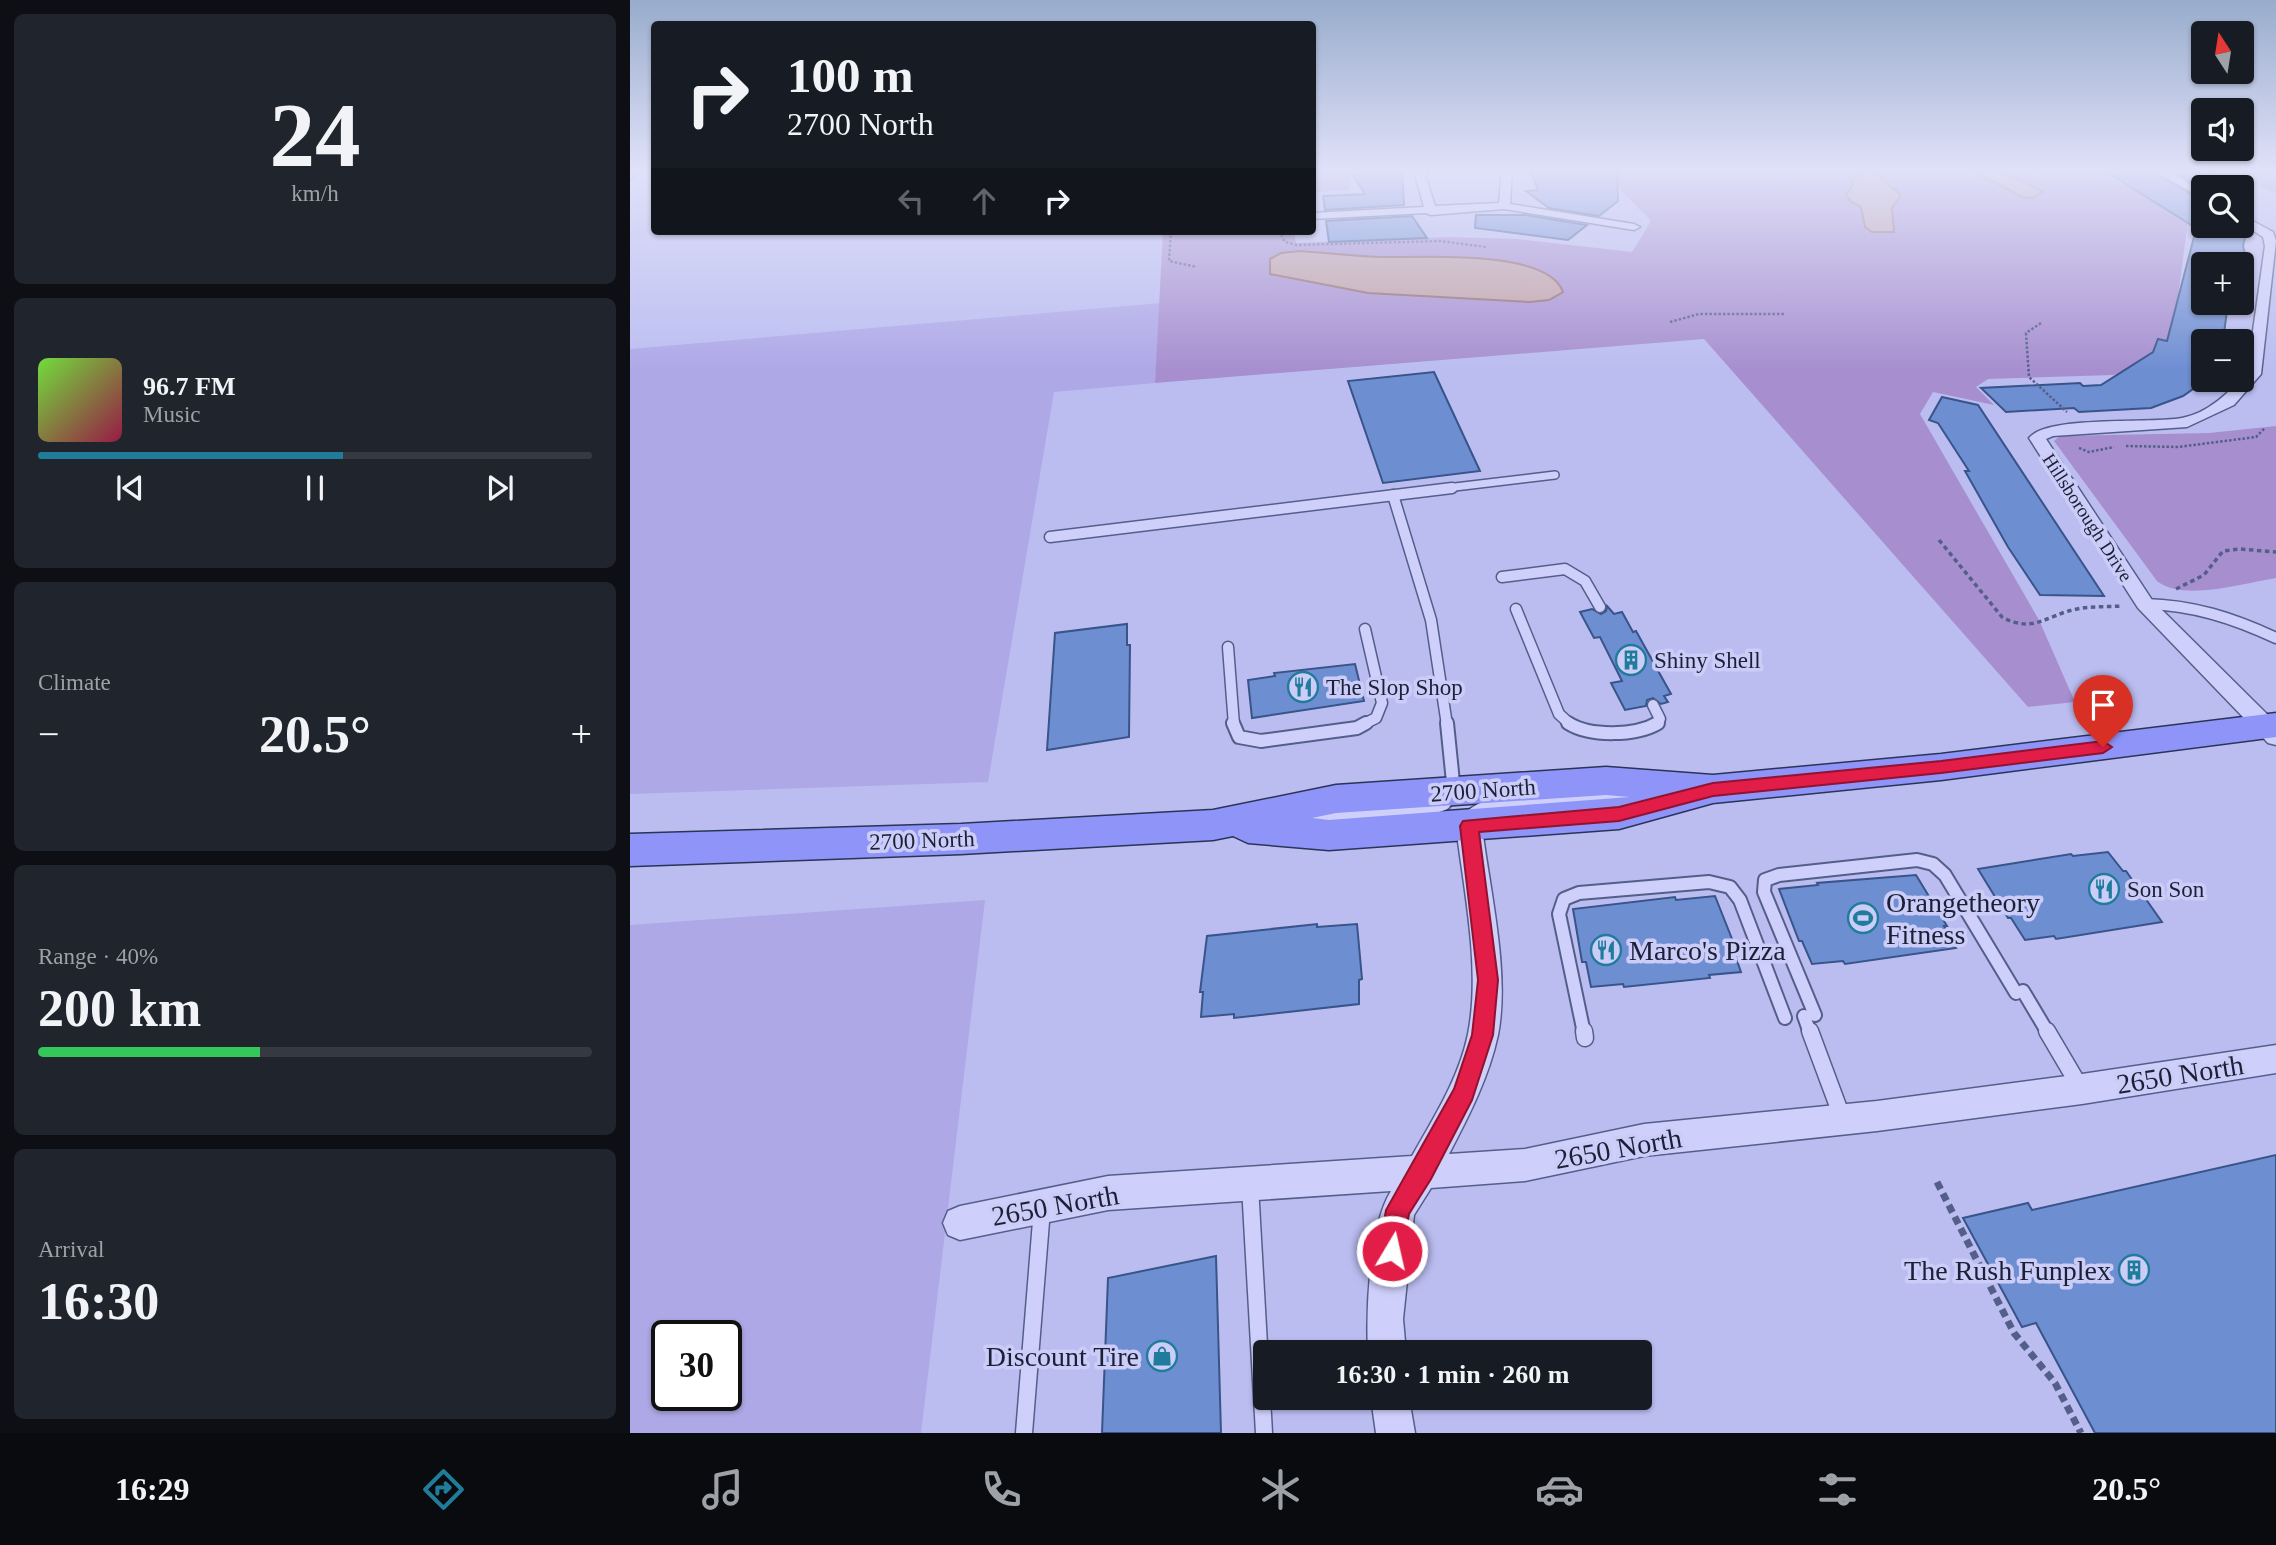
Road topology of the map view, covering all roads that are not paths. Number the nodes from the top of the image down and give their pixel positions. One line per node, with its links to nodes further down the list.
1 (2273, 247): 2 (street, Hillsborough Drive)
2 (2269, 326): 7 (street, Hillsborough Drive)
3 (1555, 475): 4 (lane)
4 (1393, 495): 5 (lane); 15 (lane)
5 (1050, 537)
6 (1502, 577): 8 (lane)
7 (2145, 604): 11 (lane); 14 (street, Hillsborough Drive)
8 (1600, 607)
9 (1516, 609): 13 (lane)
10 (1365, 629): 12 (lane)
11 (2276, 638)
12 (1228, 647)
13 (1653, 705)
14 (2273, 730): 15 (main road, 2700 North)
15 (1462, 809): 16 (main road, 2700 North); 22 (street)
16 (630, 850)
17 (1786, 1018): 18 (lane)
18 (1585, 1038)
19 (2276, 1059): 20 (street, 2650 North)
20 (2082, 1089): 21 (street, 2650 North); 21 (lane)
21 (1843, 1120): 22 (street, 2650 North)
22 (1422, 1171): 23 (street, 2650 North); 26 (street)
23 (1250, 1183): 24 (street, 2650 North); 29 (lane)
24 (1042, 1206): 25 (street, 2650 North); 28 (lane)
25 (960, 1223)
26 (1387, 1340)
27 (1392, 1410): 30 (street)
28 (1024, 1433)
29 (1264, 1433)
30 (1395, 1433)

